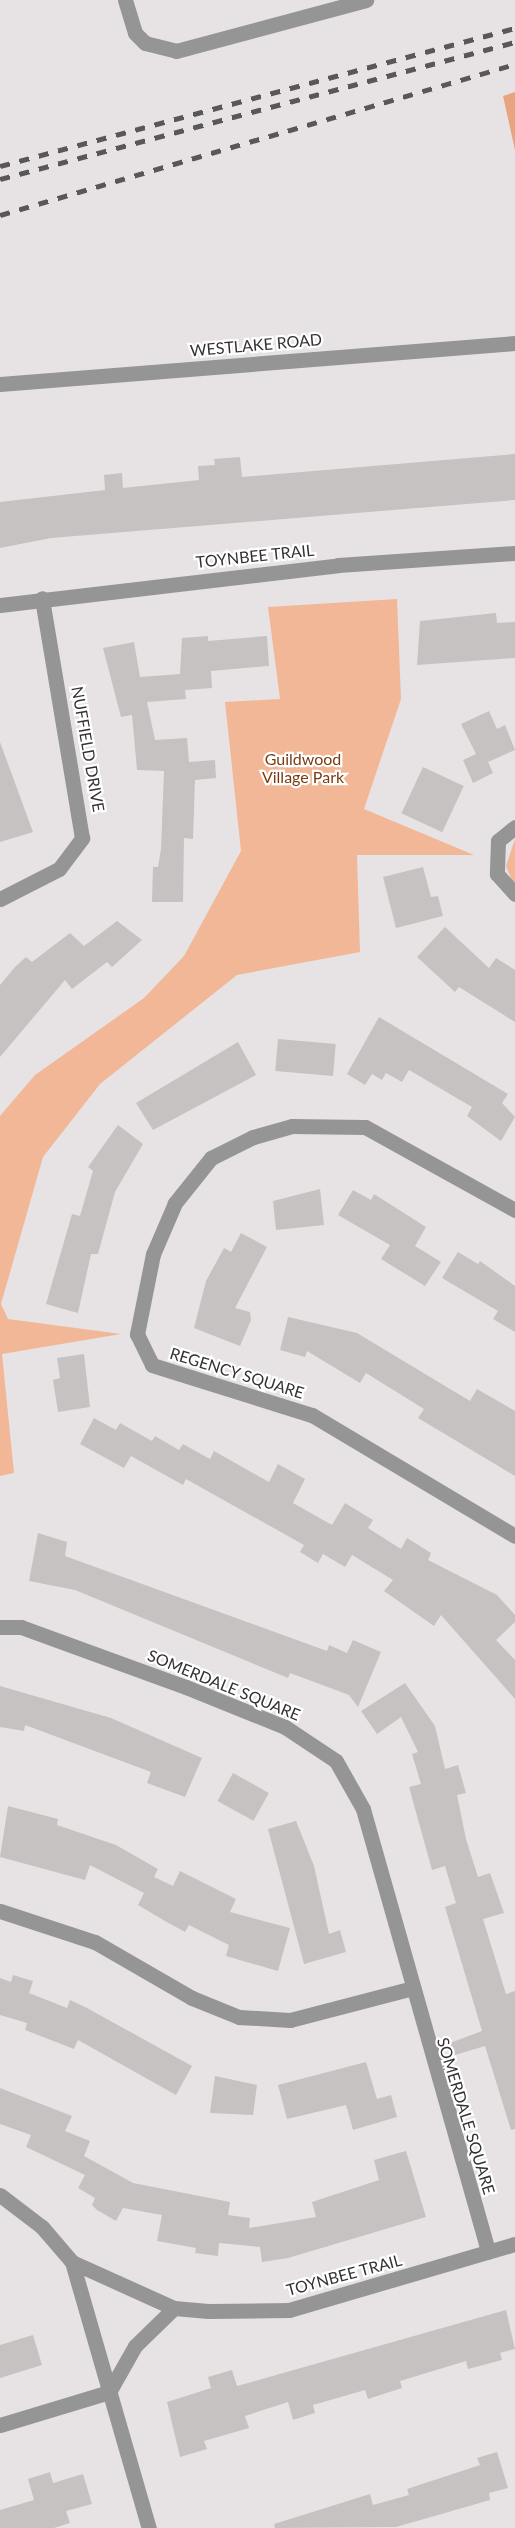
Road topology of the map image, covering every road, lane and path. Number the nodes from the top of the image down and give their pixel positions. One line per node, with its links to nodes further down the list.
1 (125, 0): 2 (street)
2 (366, 0)
3 (515, 343): 4 (street, WESTLAKE ROAD)
4 (0, 384)
5 (515, 553): 6 (street, TOYNBEE TRAIL)
6 (42, 598): 7 (street, TOYNBEE TRAIL); 10 (street, NUFFIELD DRIVE)
7 (0, 605)
8 (515, 827): 9 (street)
9 (515, 894)
10 (0, 899)
11 (515, 1210): 12 (street, REGENCY SQUARE)
12 (515, 1536)
13 (0, 1627): 15 (street, SOMERDALE SQUARE)
14 (0, 1911): 15 (street)
15 (410, 1989): 18 (street, SOMERDALE SQUARE)
16 (0, 2194): 19 (street, TOYNBEE TRAIL)
17 (515, 2244): 18 (street, TOYNBEE TRAIL)
18 (488, 2252): 20 (street, TOYNBEE TRAIL)
19 (72, 2262): 20 (street, TOYNBEE TRAIL); 21 (street)
20 (174, 2308): 21 (street)
21 (109, 2392): 22 (street); 23 (street)
22 (0, 2425)
23 (149, 2528)

